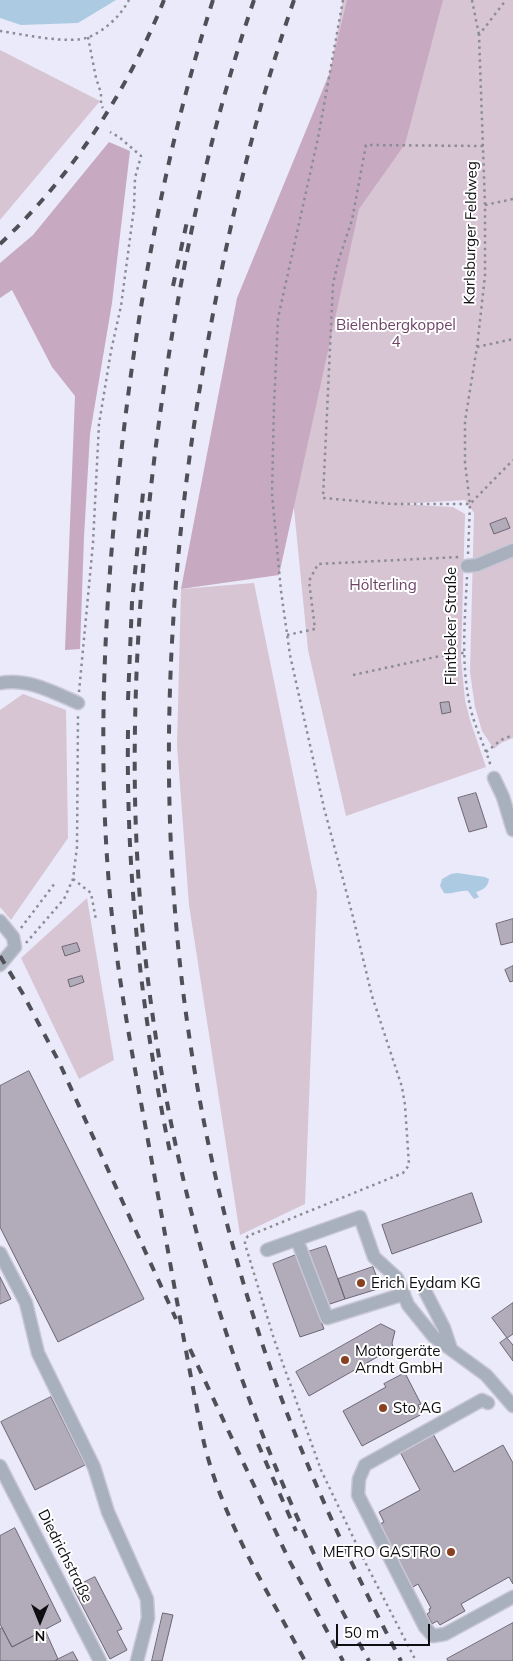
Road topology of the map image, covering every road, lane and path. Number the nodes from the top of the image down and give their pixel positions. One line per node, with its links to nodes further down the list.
1 (129, 0): 7 (path)
2 (343, 0): 19 (path)
3 (472, 0): 6 (path, Karlsburger Feldweg)
4 (506, 0): 6 (path)
5 (0, 31): 7 (path)
6 (479, 35): 10 (path, Karlsburger Feldweg)
7 (88, 37): 8 (path)
8 (103, 108)
9 (110, 132): 23 (path)
10 (482, 146): 12 (path, Karlsburger Feldweg); 16 (path)
11 (513, 199): 12 (path)
12 (486, 205): 14 (path, Karlsburger Feldweg)
13 (513, 339): 14 (path)
14 (477, 347): 16 (path, Karlsburger Feldweg)
15 (513, 460): 16 (path)
16 (470, 504): 18 (path, Flintbeker Straße)
17 (513, 550): 18 (street)
18 (467, 561): 19 (path); 20 (path, Flintbeker Straße)
19 (287, 635): 46 (path)
20 (464, 653): 21 (path); 25 (path, Flintbeker Straße)
21 (353, 675)
22 (0, 683): 23 (street)
23 (78, 703): 28 (path)
24 (513, 736): 25 (path)
25 (486, 752): 26 (path, Flintbeker Straße)
26 (494, 778): 27 (street)
27 (513, 830)
28 (74, 879): 30 (path); 32 (path)
29 (55, 883): 32 (path)
30 (96, 920)
31 (0, 921): 32 (street)
32 (14, 942): 33 (street)
33 (0, 965)
34 (297, 1240): 35 (street); 38 (street); 38 (street)
35 (267, 1250)
36 (0, 1253): 45 (street)
37 (425, 1291): 39 (street)
38 (404, 1294): 39 (street)
39 (451, 1349): 41 (street)
40 (488, 1403): 43 (street)
41 (513, 1406)
42 (0, 1466): 44 (street, Diedrichstraße)
43 (513, 1597)
44 (100, 1661)
45 (137, 1661)
46 (416, 1661)

